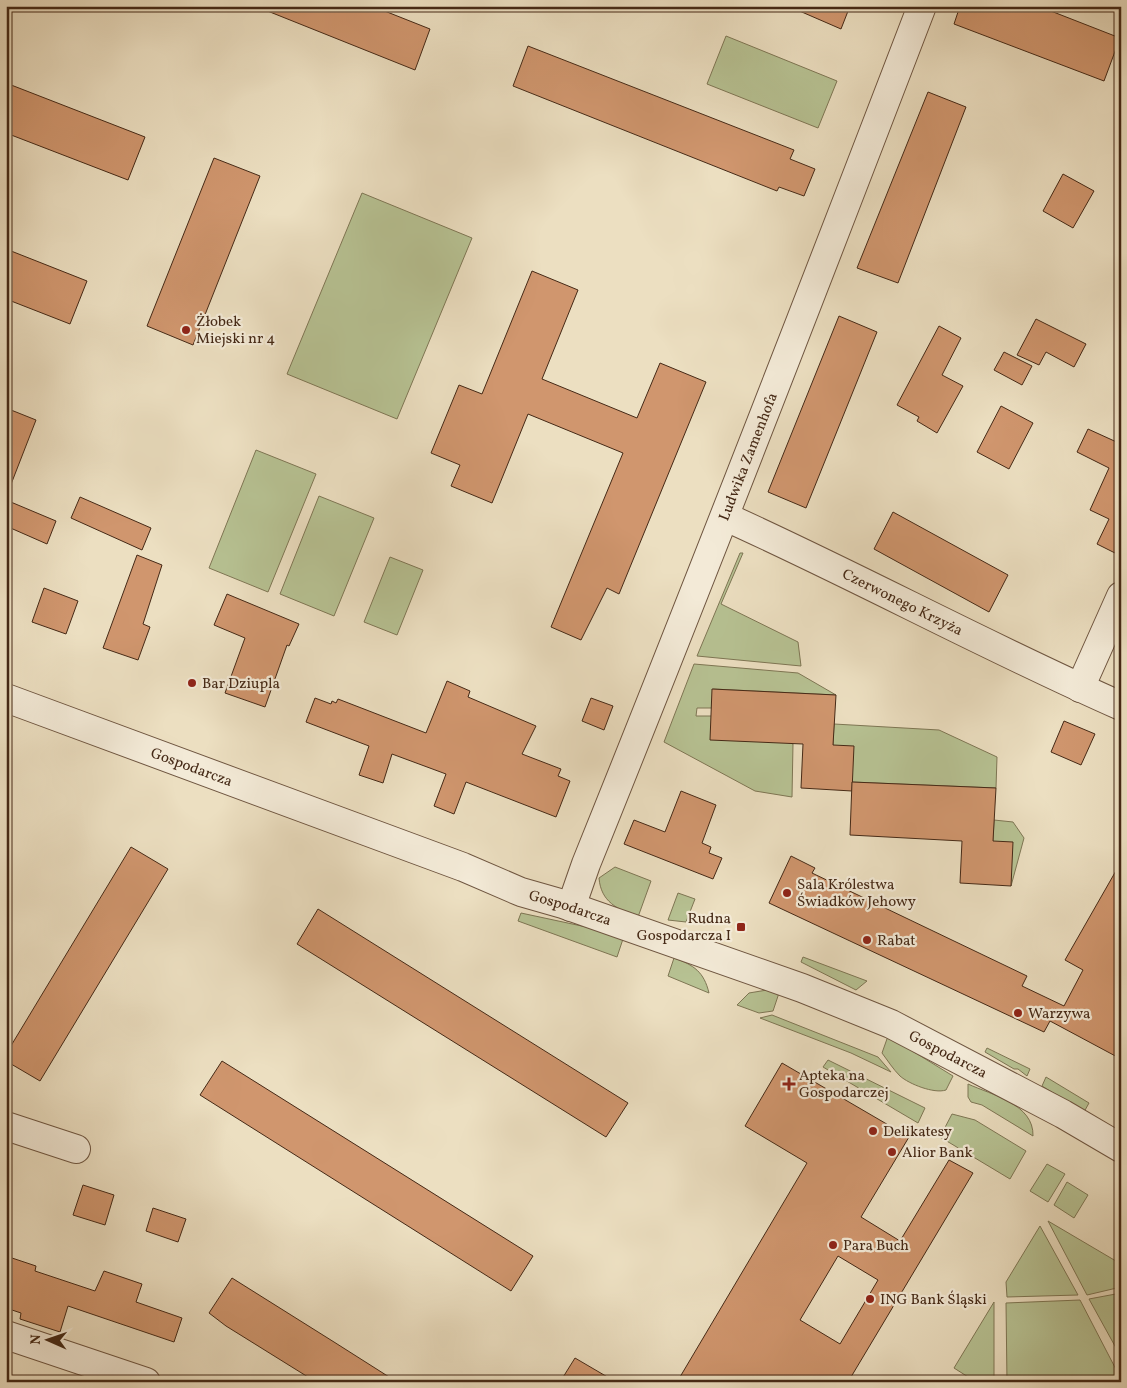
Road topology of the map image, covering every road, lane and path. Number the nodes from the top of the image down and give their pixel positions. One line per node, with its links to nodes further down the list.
1 (922, 6): 2 (street, Ludwika Zamenhofa)
2 (726, 517): 4 (street, Czerwonego Krzyża); 7 (street, Ludwika Zamenhofa)
3 (1121, 596): 4 (street)
4 (1080, 688): 6 (street, Czerwonego Krzyża)
5 (6, 698): 7 (street, Gospodarcza)
6 (1121, 706)
7 (572, 907): 9 (street, Gospodarcza)
8 (6, 1126): 10 (street)
9 (1121, 1148)
10 (76, 1149)
11 (6, 1335): 12 (street)
12 (146, 1382)

